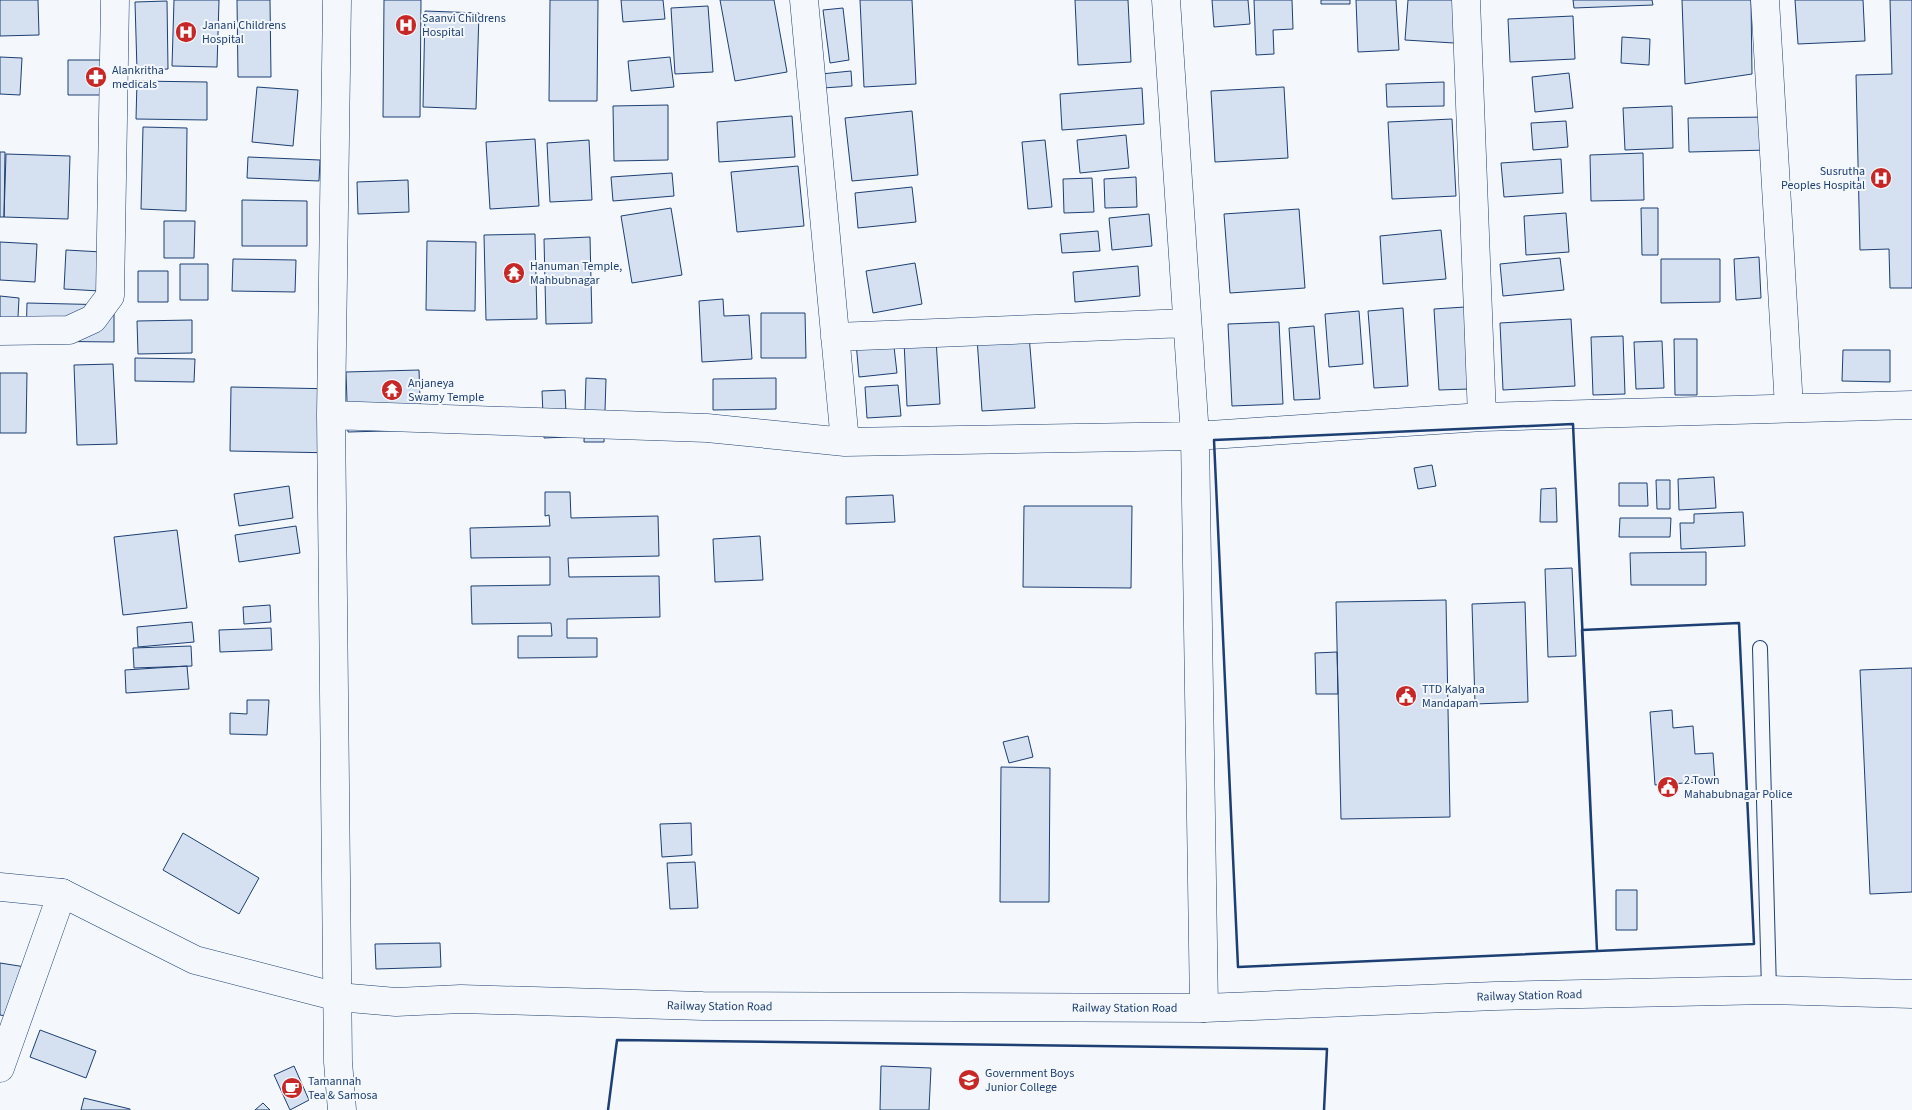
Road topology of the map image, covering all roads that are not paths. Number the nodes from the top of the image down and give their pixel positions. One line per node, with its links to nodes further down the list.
1 (115, 0): 8 (street)
2 (338, 0): 12 (street)
3 (804, 0): 9 (street)
4 (1166, 0): 7 (street)
5 (1466, 0): 13 (street)
6 (1765, 0): 11 (street)
7 (1187, 323): 9 (street); 14 (street)
8 (0, 332)
9 (835, 337): 15 (street)
10 (1912, 405): 11 (street)
11 (1789, 407): 13 (street)
12 (331, 415): 15 (street); 21 (street)
13 (1482, 417): 14 (street)
14 (1195, 436): 15 (street); 22 (street)
15 (845, 442)
16 (1760, 648): 19 (lane)
17 (0, 887): 18 (street, Railway Station Road)
18 (62, 894): 21 (street, Railway Station Road); 23 (street)
19 (1769, 990): 20 (street, Railway Station Road); 22 (street, Railway Station Road)
20 (1912, 994)
21 (338, 997): 22 (street, Railway Station Road); 24 (street)
22 (1204, 1008)
23 (0, 1068)
24 (342, 1110)

